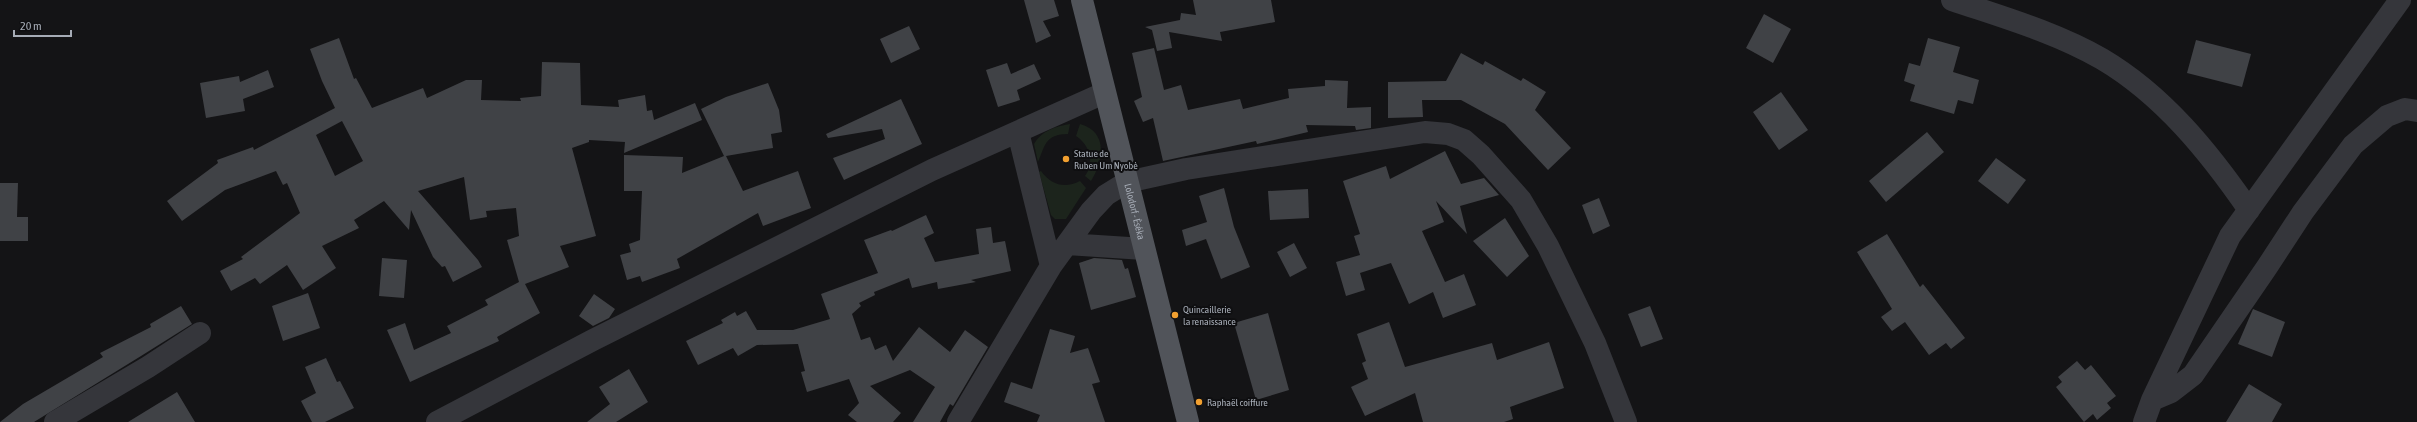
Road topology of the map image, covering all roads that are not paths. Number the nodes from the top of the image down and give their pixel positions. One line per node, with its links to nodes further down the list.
1 (1082, 0): 4 (main road, Lolodorf - Éséka)
2 (1952, 0): 8 (street)
3 (2400, 0): 8 (street)
4 (1104, 93): 6 (street); 7 (main road, Lolodorf - Éséka)
5 (2417, 111): 13 (street)
6 (1018, 132): 11 (street); 15 (street)
7 (1127, 182): 9 (street); 10 (main road, Lolodorf - Éséka); 18 (street)
8 (2249, 210): 13 (street)
9 (1067, 244): 10 (street); 11 (street)
10 (1144, 249): 17 (main road, Lolodorf - Éséka)
11 (1051, 266): 16 (street)
12 (200, 333): 14 (street)
13 (2152, 400): 19 (street)
14 (55, 422)
15 (437, 422)
16 (958, 422)
17 (1188, 422)
18 (1626, 422)
19 (2144, 422)

